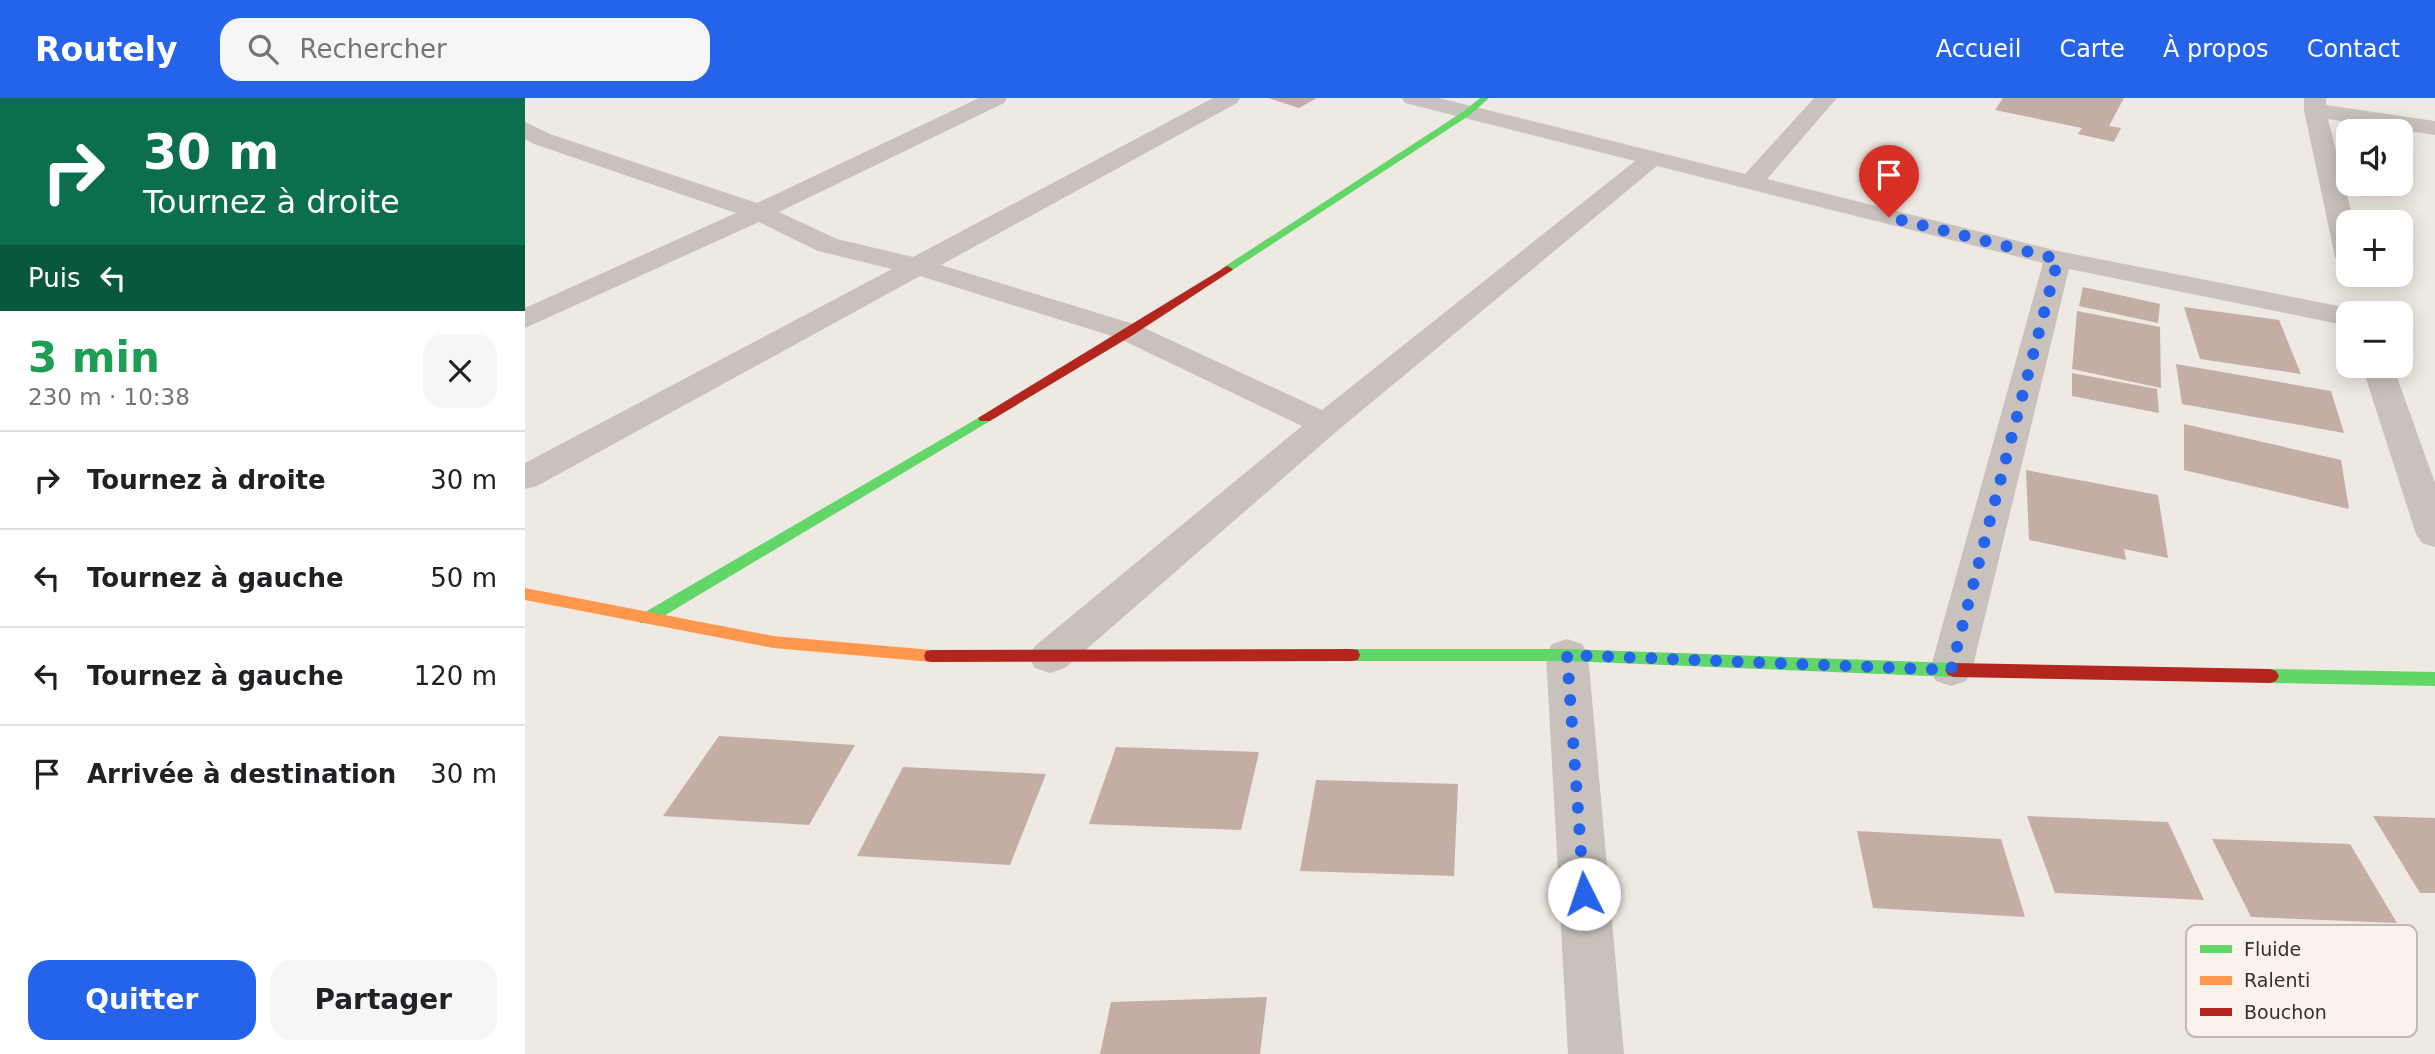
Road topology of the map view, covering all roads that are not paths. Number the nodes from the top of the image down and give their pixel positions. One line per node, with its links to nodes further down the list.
1 (1230, 98): 14 (street)
2 (1413, 98): 6 (street)
3 (1826, 98): 10 (street)
4 (977, 100): 12 (street)
5 (2315, 104): 7 (street); 11 (street)
6 (1476, 106): 9 (street); 17 (main road)
7 (2435, 128)
8 (525, 130): 12 (street)
9 (1654, 157): 10 (street); 19 (street)
10 (1750, 183): 13 (street)
11 (2339, 210)
12 (759, 212): 14 (street); 16 (street)
13 (2058, 259): 15 (street); 26 (street)
14 (919, 267): 17 (street); 20 (street)
15 (2336, 314)
16 (525, 319)
17 (1129, 332): 19 (street); 23 (main road)
18 (2381, 378): 21 (street)
19 (1325, 424): 25 (street)
20 (525, 478)
21 (2435, 534)
22 (530, 602): 23 (main road)
23 (646, 619): 25 (main road)
24 (1567, 655): 25 (main road); 26 (main road); 28 (street)
25 (1050, 657)
26 (1951, 670): 27 (main road)
27 (2435, 679)
28 (1596, 1054)

